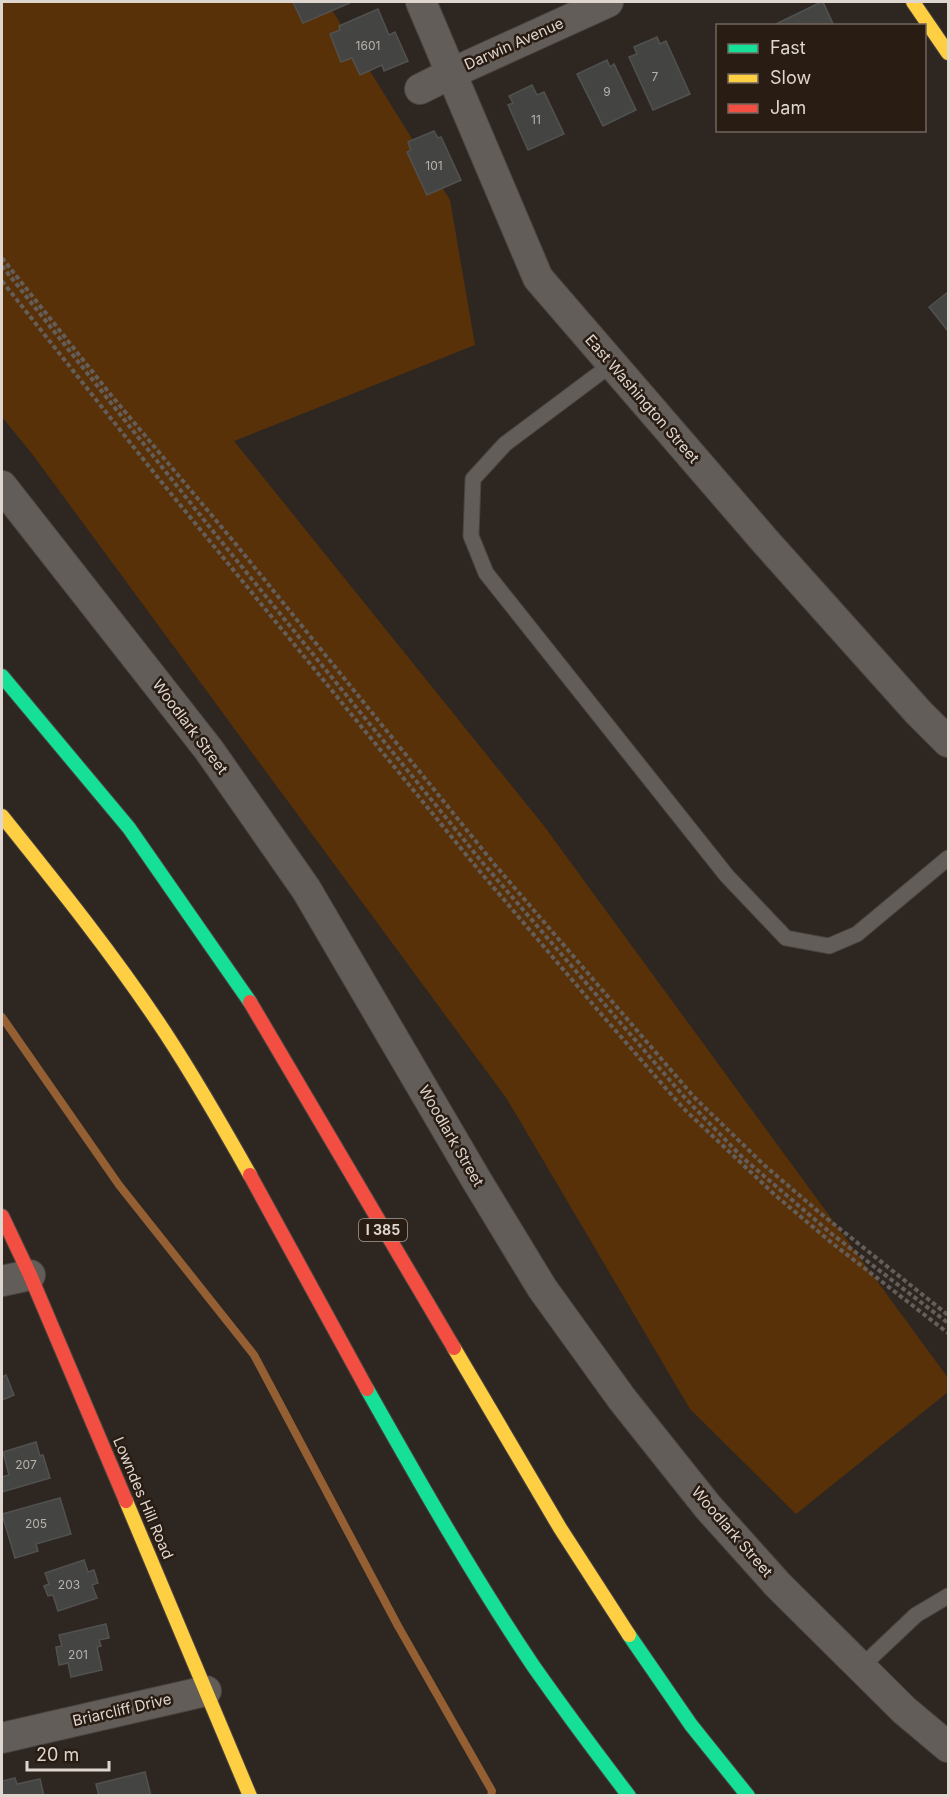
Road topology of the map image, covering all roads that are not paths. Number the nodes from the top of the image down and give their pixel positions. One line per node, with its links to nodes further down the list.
1 (421, 2): 5 (street, East Washington Street)
2 (609, 2): 5 (street, Darwin Avenue)
3 (914, 2): 4 (main road)
4 (948, 53)
5 (452, 73): 6 (street, Darwin Avenue); 7 (street, East Washington Street)
6 (420, 89)
7 (612, 364): 10 (street, East Washington Street); 12 (lane)
8 (2, 486): 17 (street, Woodlark Street)
9 (2, 676): 23 (main road, I 385)
10 (948, 742)
11 (2, 816): 22 (main road)
12 (948, 858)
13 (2, 1216): 14 (main road, Lowndes Hill Road)
14 (30, 1275): 15 (street); 18 (main road, Lowndes Hill Road)
15 (2, 1281)
16 (948, 1596): 17 (lane)
17 (861, 1667): 20 (street, Woodlark Street)
18 (207, 1691): 19 (street, Briarcliff Drive); 21 (main road, Lowndes Hill Road)
19 (2, 1738)
20 (948, 1747)
21 (250, 1796)
22 (629, 1796)
23 (748, 1796)

